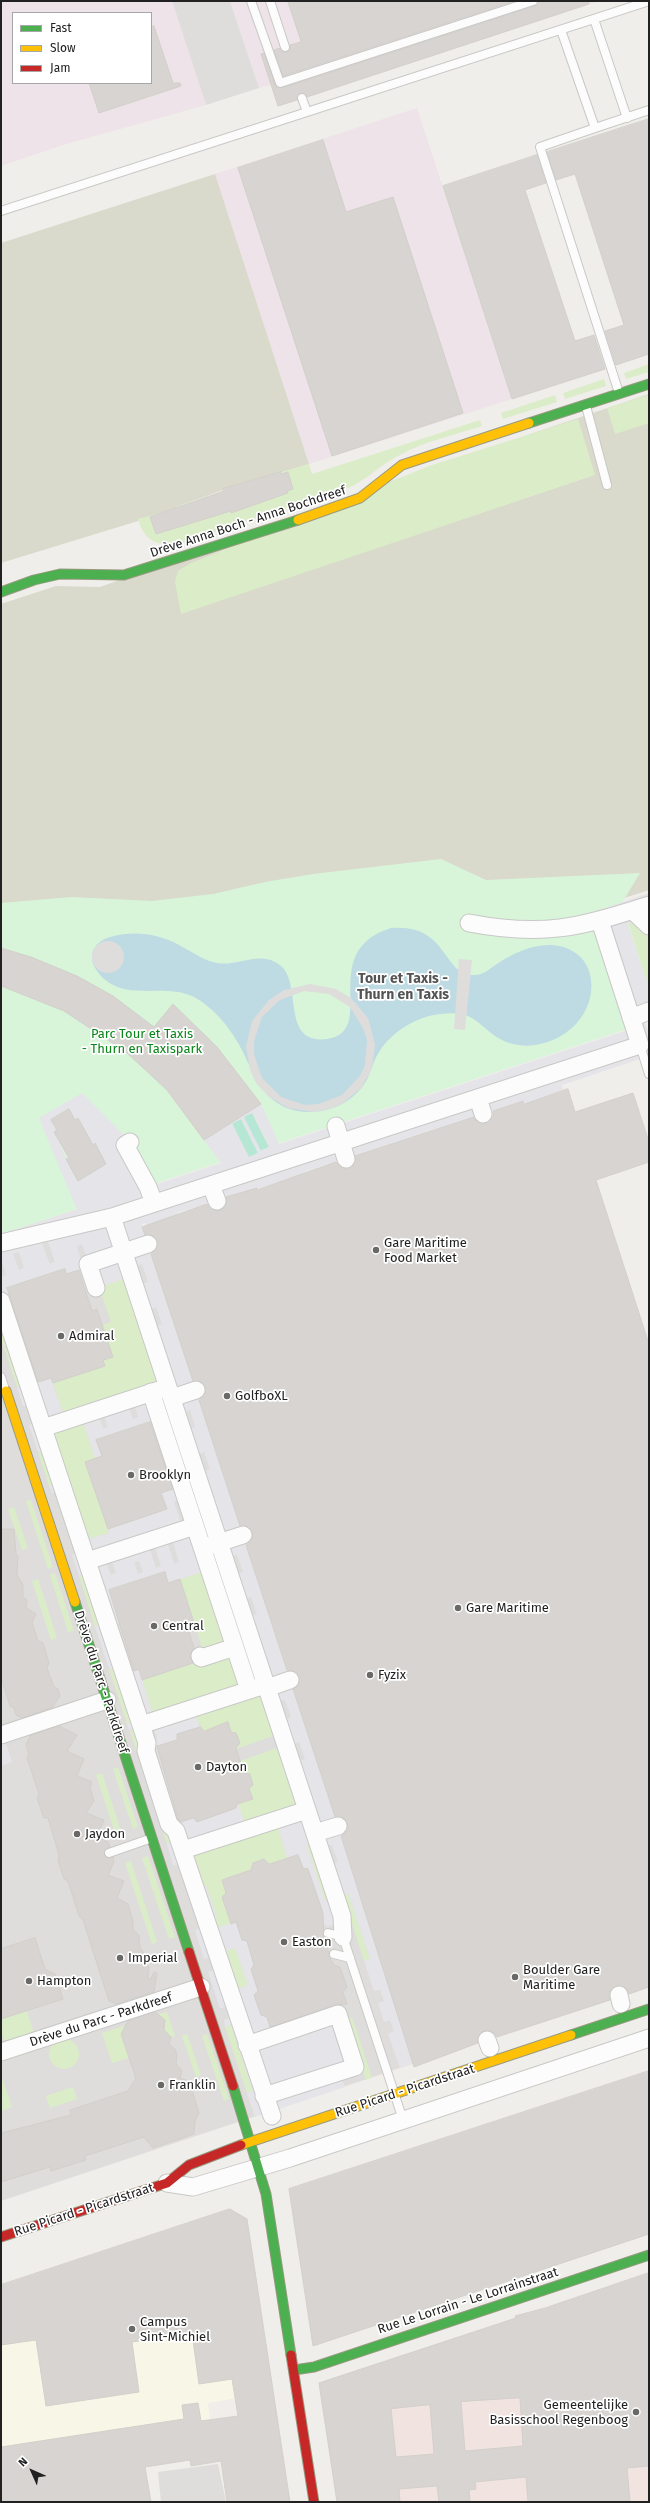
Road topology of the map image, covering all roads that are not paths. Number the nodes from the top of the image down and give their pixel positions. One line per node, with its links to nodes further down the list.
1 (252, 1): 3 (lane)
2 (270, 1): 7 (lane)
3 (533, 1)
4 (649, 1): 5 (lane)
5 (594, 19): 6 (lane); 11 (lane)
6 (561, 30): 10 (lane); 12 (lane)
7 (285, 46)
8 (302, 98): 10 (lane)
9 (649, 110): 11 (lane)
10 (307, 112): 13 (lane)
11 (627, 118): 12 (lane)
12 (595, 128): 15 (lane)
13 (1, 211)
14 (649, 384): 15 (street, Drève Anna Boch - Anna Bochdreef)
15 (619, 393): 16 (street, Drève Anna Boch - Anna Bochdreef)
16 (586, 404): 17 (lane); 18 (street, Drève Anna Boch - Anna Bochdreef)
17 (608, 485)
18 (1, 592)
19 (649, 905): 20 (street)
20 (632, 911): 21 (street); 23 (street)
21 (600, 922): 22 (street); 25 (street)
22 (469, 923)
23 (649, 926)
24 (649, 1011): 25 (street)
25 (631, 1018): 26 (street)
26 (640, 1045): 27 (lane); 28 (street)
27 (649, 1074)
28 (478, 1098): 29 (street); 32 (street)
29 (483, 1114)
30 (336, 1126): 32 (street)
31 (130, 1142): 33 (street)
32 (344, 1151): 33 (street)
33 (154, 1203): 34 (street)
34 (112, 1217): 35 (street); 37 (street)
35 (1, 1243)
36 (148, 1244): 37 (street)
37 (124, 1252): 38 (street); 44 (street)
38 (96, 1288)
39 (1, 1301): 46 (street)
40 (1, 1377): 42 (lane, Drève du Parc - Parkdreef)
41 (196, 1390): 44 (street)
42 (6, 1391): 45 (street, Drève du Parc - Parkdreef)
43 (151, 1392): 44 (street); 46 (street); 47 (street)
44 (170, 1392): 49 (street)
45 (7, 1414): 57 (street, Drève du Parc - Parkdreef)
46 (43, 1428): 51 (street)
47 (195, 1526): 50 (street); 51 (street)
48 (243, 1535): 49 (street)
49 (220, 1543): 50 (street); 55 (street)
50 (203, 1548): 52 (street)
51 (87, 1561): 58 (street)
52 (235, 1647): 53 (street); 56 (street)
53 (200, 1656)
54 (290, 1680): 55 (street)
55 (266, 1686): 56 (street); 60 (street)
56 (249, 1690): 58 (street)
57 (107, 1700): 59 (street); 63 (street, Drève du Parc - Parkdreef)
58 (141, 1724): 64 (street)
59 (1, 1735)
60 (307, 1810): 62 (street); 64 (street)
61 (338, 1826): 62 (street)
62 (315, 1833): 66 (street)
63 (152, 1838): 65 (lane); 69 (street, Drève du Parc - Parkdreef)
64 (183, 1850): 72 (street)
65 (109, 1853)
66 (336, 1935): 68 (lane)
67 (334, 1954): 68 (lane)
68 (350, 1958): 74 (lane)
69 (201, 1987): 73 (street, Drève du Parc - Parkdreef); 78 (street, Drève du Parc - Parkdreef)
70 (649, 2009): 74 (street, Rue Picard - Picardstraat)
71 (649, 2038): 77 (street, Rue Picard - Picardstraat)
72 (247, 2045): 75 (street); 75 (street)
73 (1, 2052)
74 (395, 2095): 77 (lane); 78 (street, Rue Picard - Picardstraat)
75 (264, 2096): 76 (street)
76 (272, 2116)
77 (403, 2120): 79 (street, Rue Picard - Picardstraat)
78 (252, 2142): 79 (street, Drève du Parc - Parkdreef); 80 (street, Rue Picard - Picardstraat)
79 (259, 2167): 80 (street, Rue Picard - Picardstraat); 83 (street, Drève du Parc - Parkdreef)
80 (167, 2184): 81 (street, Rue Picard - Picardstraat)
81 (1, 2237)
82 (649, 2255): 83 (street, Rue Le Lorrain - Le Lorrainstraat)
83 (294, 2370): 84 (street, Drève du Parc - Parkdreef)
84 (314, 2502)

